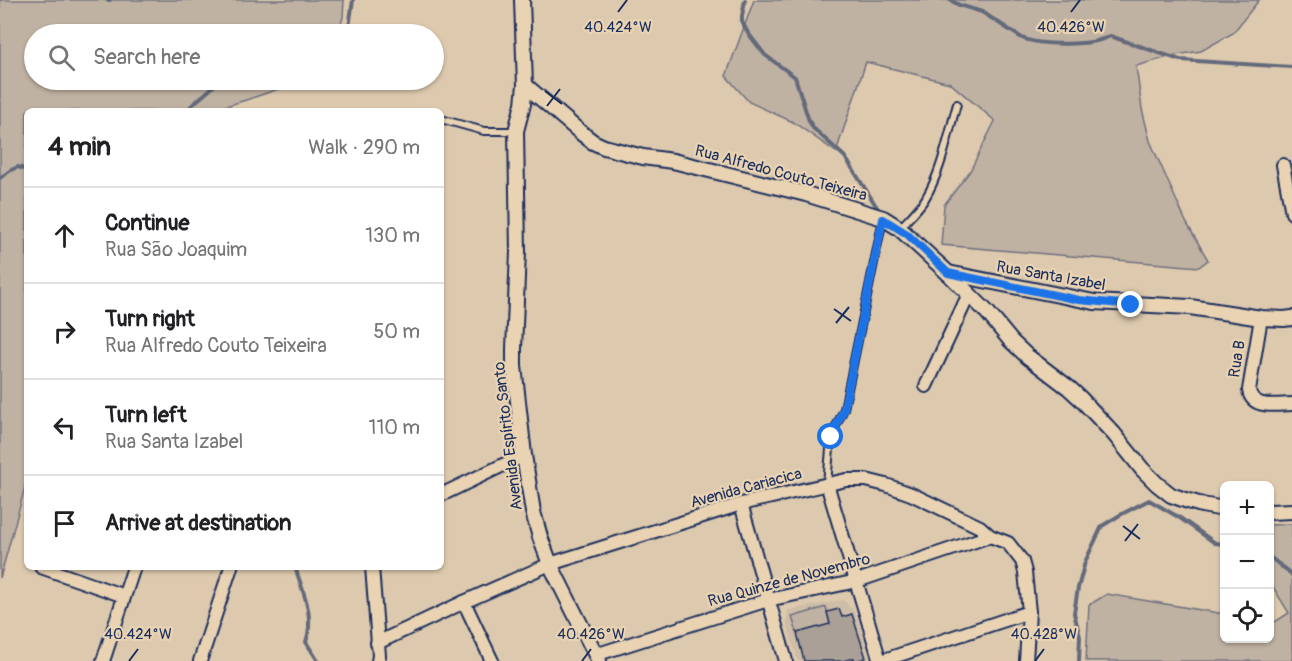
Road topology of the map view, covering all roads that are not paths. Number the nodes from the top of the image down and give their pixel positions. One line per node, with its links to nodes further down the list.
1 (522, 0): 2 (street, Avenida Espírito Santo)
2 (525, 85): 5 (street, Avenida Espírito Santo); 8 (street, Rua Alfredo Couto Teixeira)
3 (957, 104): 9 (lane)
4 (444, 121): 5 (lane)
5 (516, 131): 16 (street, Avenida Espírito Santo)
6 (1283, 165): 7 (street)
7 (1292, 213)
8 (883, 219): 9 (street, Rua Alfredo Couto Teixeira); 17 (lane)
9 (899, 228): 10 (street, Rua Alfredo Couto Teixeira)
10 (948, 273): 11 (street, Rua Alfredo Couto Teixeira); 12 (street, Rua Santa Izabel)
11 (969, 294): 14 (street); 20 (street, Rua Alfredo Couto Teixeira)
12 (1261, 318): 13 (street, Rua Santa Izabel); 15 (street, Rua B)
13 (1292, 318)
14 (926, 386)
15 (1292, 404)
16 (524, 456): 18 (street); 24 (street, Avenida Espírito Santo)
17 (827, 484): 19 (street, Avenida Cariacica); 23 (street, Avenida Cariacica); 29 (street)
18 (444, 494)
19 (741, 504): 24 (street, Avenida Cariacica); 31 (street)
20 (1220, 508)
21 (1274, 512): 22 (street)
22 (1292, 512)
23 (990, 536): 29 (street, Rua Quinze de Novembro); 33 (street, Avenida Cariacica)
24 (550, 564): 32 (street, Avenida Cariacica); 35 (street, Avenida Espírito Santo)
25 (50, 570): 30 (street)
26 (133, 570): 30 (street)
27 (230, 570): 38 (street)
28 (372, 570): 34 (street)
29 (857, 581): 31 (street, Rua Quinze de Novembro); 41 (street)
30 (124, 596): 37 (street)
31 (768, 600): 35 (street, Rua Quinze de Novembro); 40 (street)
32 (464, 602): 34 (street, Avenida Cariacica); 39 (street)
33 (1029, 612): 41 (street); 42 (street, Avenida Cariacica)
34 (377, 643): 36 (street)
35 (597, 658)
36 (379, 659)
37 (104, 661)
38 (200, 661)
39 (492, 661)
40 (786, 661)
41 (880, 661)
42 (1026, 661)

